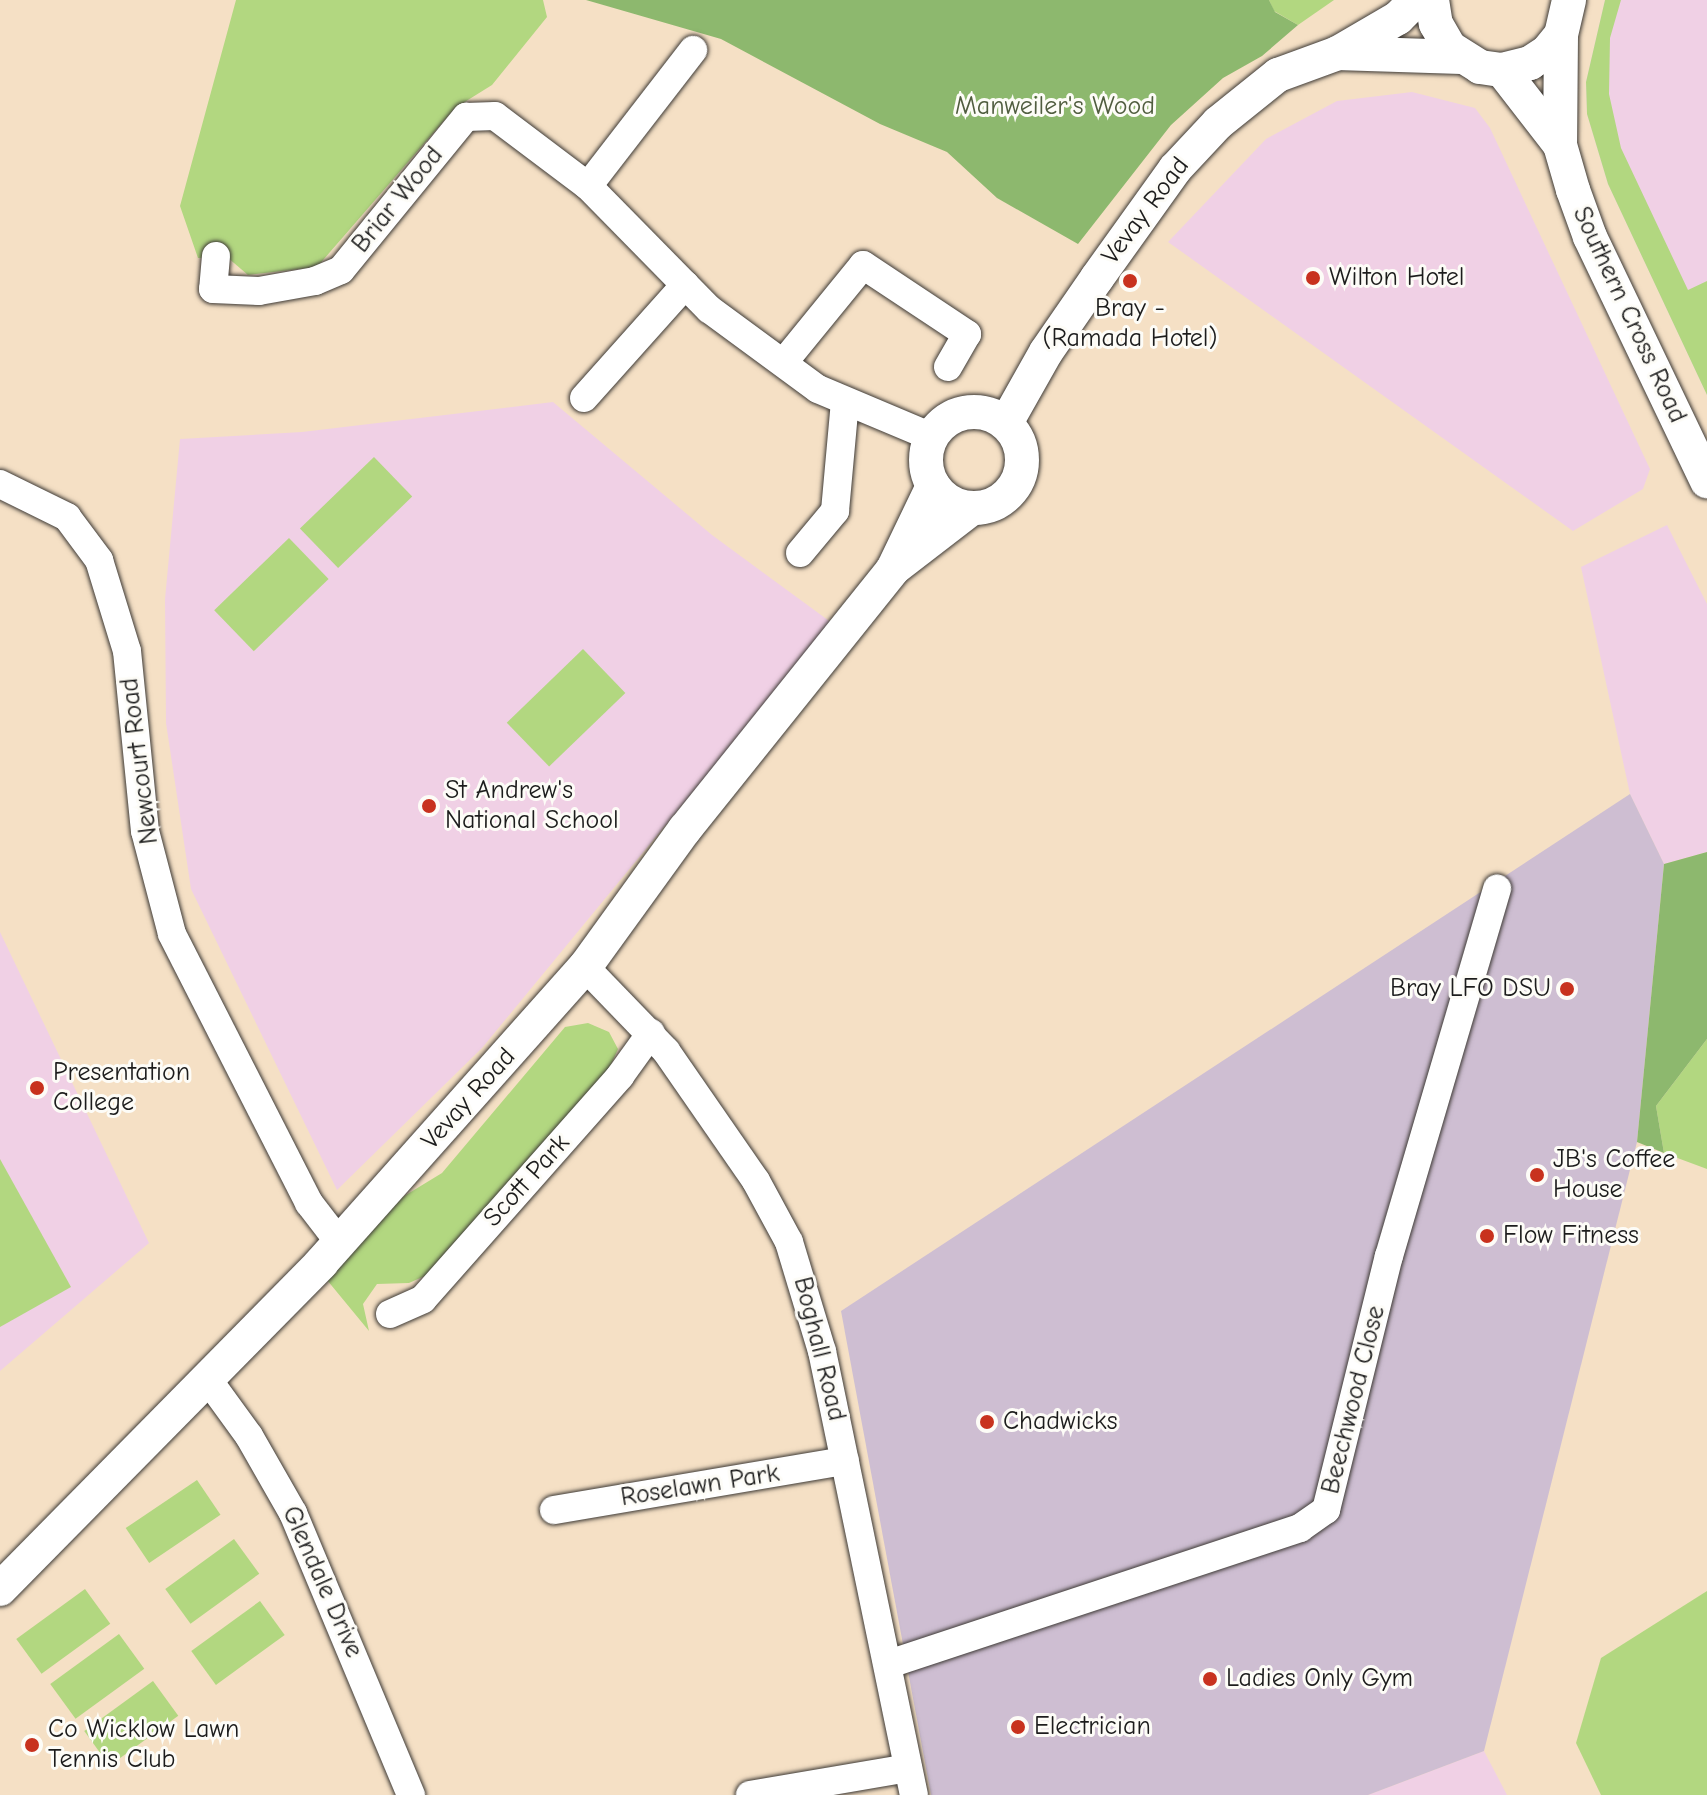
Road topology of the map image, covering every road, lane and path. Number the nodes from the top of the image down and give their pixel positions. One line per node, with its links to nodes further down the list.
1 (1416, 0): 6 (main road, Vevay Road)
2 (1432, 0): 7 (main road)
3 (1569, 0): 4 (main road, Southern Cross Road)
4 (1561, 35): 8 (main road); 9 (main road, Southern Cross Road)
5 (693, 50): 10 (street)
6 (1338, 53): 7 (main road, Vevay Road); 17 (main road, Vevay Road)
7 (1460, 57): 8 (main road, Vevay Road)
8 (1502, 70): 9 (main road, Southern Cross Road)
9 (1560, 145): 19 (main road, Southern Cross Road)
10 (588, 186): 11 (street, Briar Wood); 12 (street, Briar Wood)
11 (216, 256)
12 (685, 285): 13 (street, Briar Wood); 15 (street)
13 (784, 362): 14 (street); 16 (street, Briar Wood)
14 (948, 367)
15 (584, 398)
16 (845, 402): 18 (street, Briar Wood); 23 (street)
17 (1006, 423): 18 (main road); 22 (main road, Vevay Road)
18 (932, 437): 21 (main road)
19 (1707, 481)
20 (0, 484): 28 (street, Newcourt Road)
21 (933, 486): 22 (main road); 24 (main road, Vevay Road)
22 (971, 509): 24 (main road, Vevay Road)
23 (800, 553)
24 (893, 569): 26 (main road, Vevay Road)
25 (1497, 889): 34 (street, Beechwood Close)
26 (585, 967): 27 (street, Boghall Road); 28 (main road, Vevay Road)
27 (651, 1033): 29 (street, Scott Park); 31 (street, Boghall Road)
28 (339, 1242): 30 (main road, Vevay Road)
29 (390, 1314)
30 (209, 1381): 33 (main road, Vevay Road); 36 (street, Glendale Drive)
31 (845, 1461): 32 (street, Roselawn Park); 34 (street, Boghall Road)
32 (554, 1510)
33 (0, 1589)
34 (889, 1664): 35 (street, Boghall Road)
35 (911, 1781): 37 (street)
36 (411, 1795)
37 (750, 1795)

